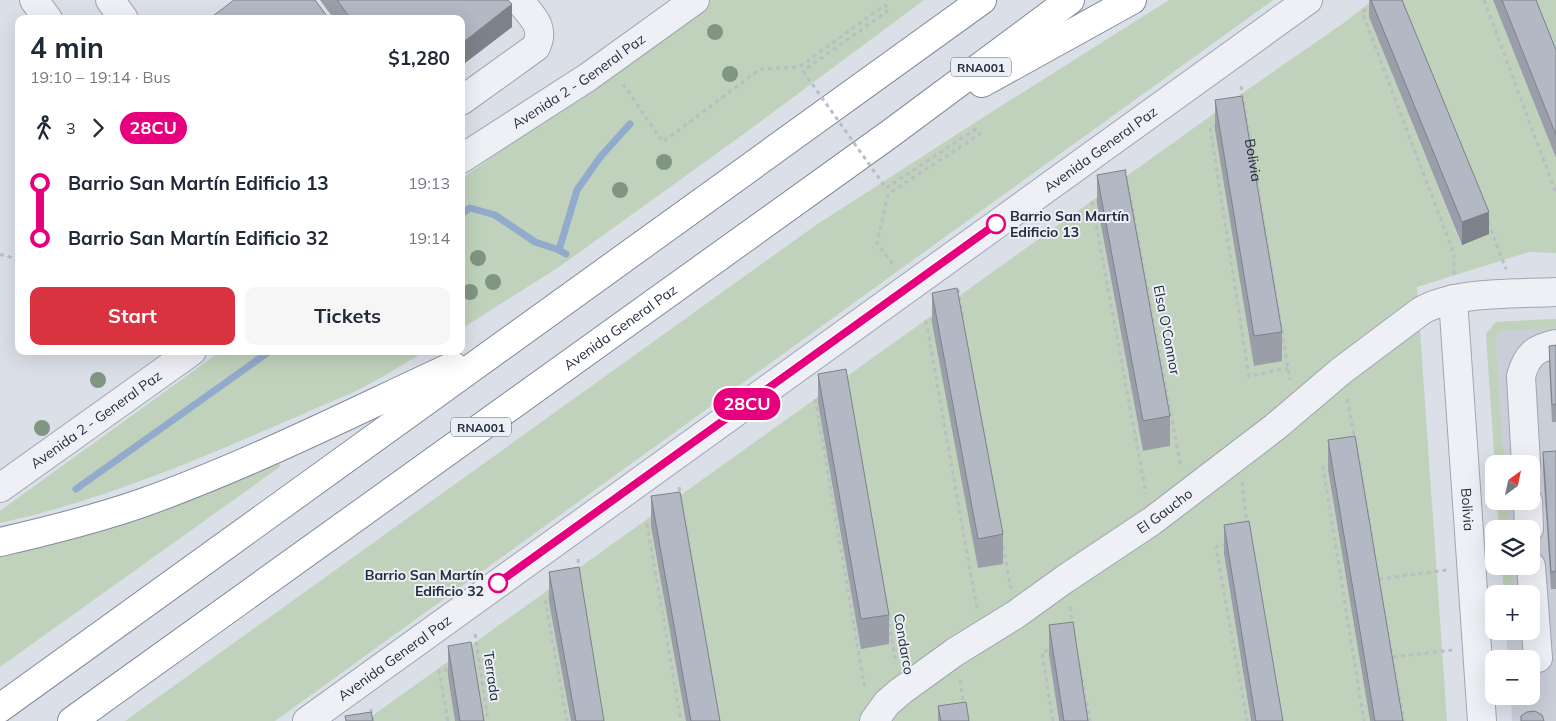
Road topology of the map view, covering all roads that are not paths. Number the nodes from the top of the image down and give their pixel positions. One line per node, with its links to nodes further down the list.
1 (34, 0): 10 (street)
2 (110, 0): 11 (street)
3 (519, 0): 13 (street)
4 (659, 0): 12 (street)
5 (695, 0): 12 (street, Avenida 2 - General Paz)
6 (982, 0): 18 (highway)
7 (1070, 0): 14 (highway, Avenida General Paz / RNA001)
8 (1132, 0): 14 (highway)
9 (1308, 0): 29 (street, Avenida General Paz)
10 (45, 15)
11 (121, 15)
12 (653, 30): 15 (street, Avenida 2 - General Paz)
13 (465, 99)
14 (891, 134): 28 (highway, Avenida General Paz / RNA001)
15 (465, 156)
16 (1556, 292): 17 (street, El Gaucho)
17 (1453, 299): 26 (street, Bolivia); 30 (street, El Gaucho)
18 (514, 338): 23 (highway); 27 (highway)
19 (1556, 344): 21 (street)
20 (186, 355): 22 (street, Avenida 2 - General Paz)
21 (1525, 455)
22 (0, 488)
23 (0, 542)
24 (1532, 575): 25 (street)
25 (1539, 650)
26 (1476, 659): 31 (street, Bolivia)
27 (0, 708)
28 (72, 721)
29 (307, 721)
30 (874, 721)
31 (1482, 721)

